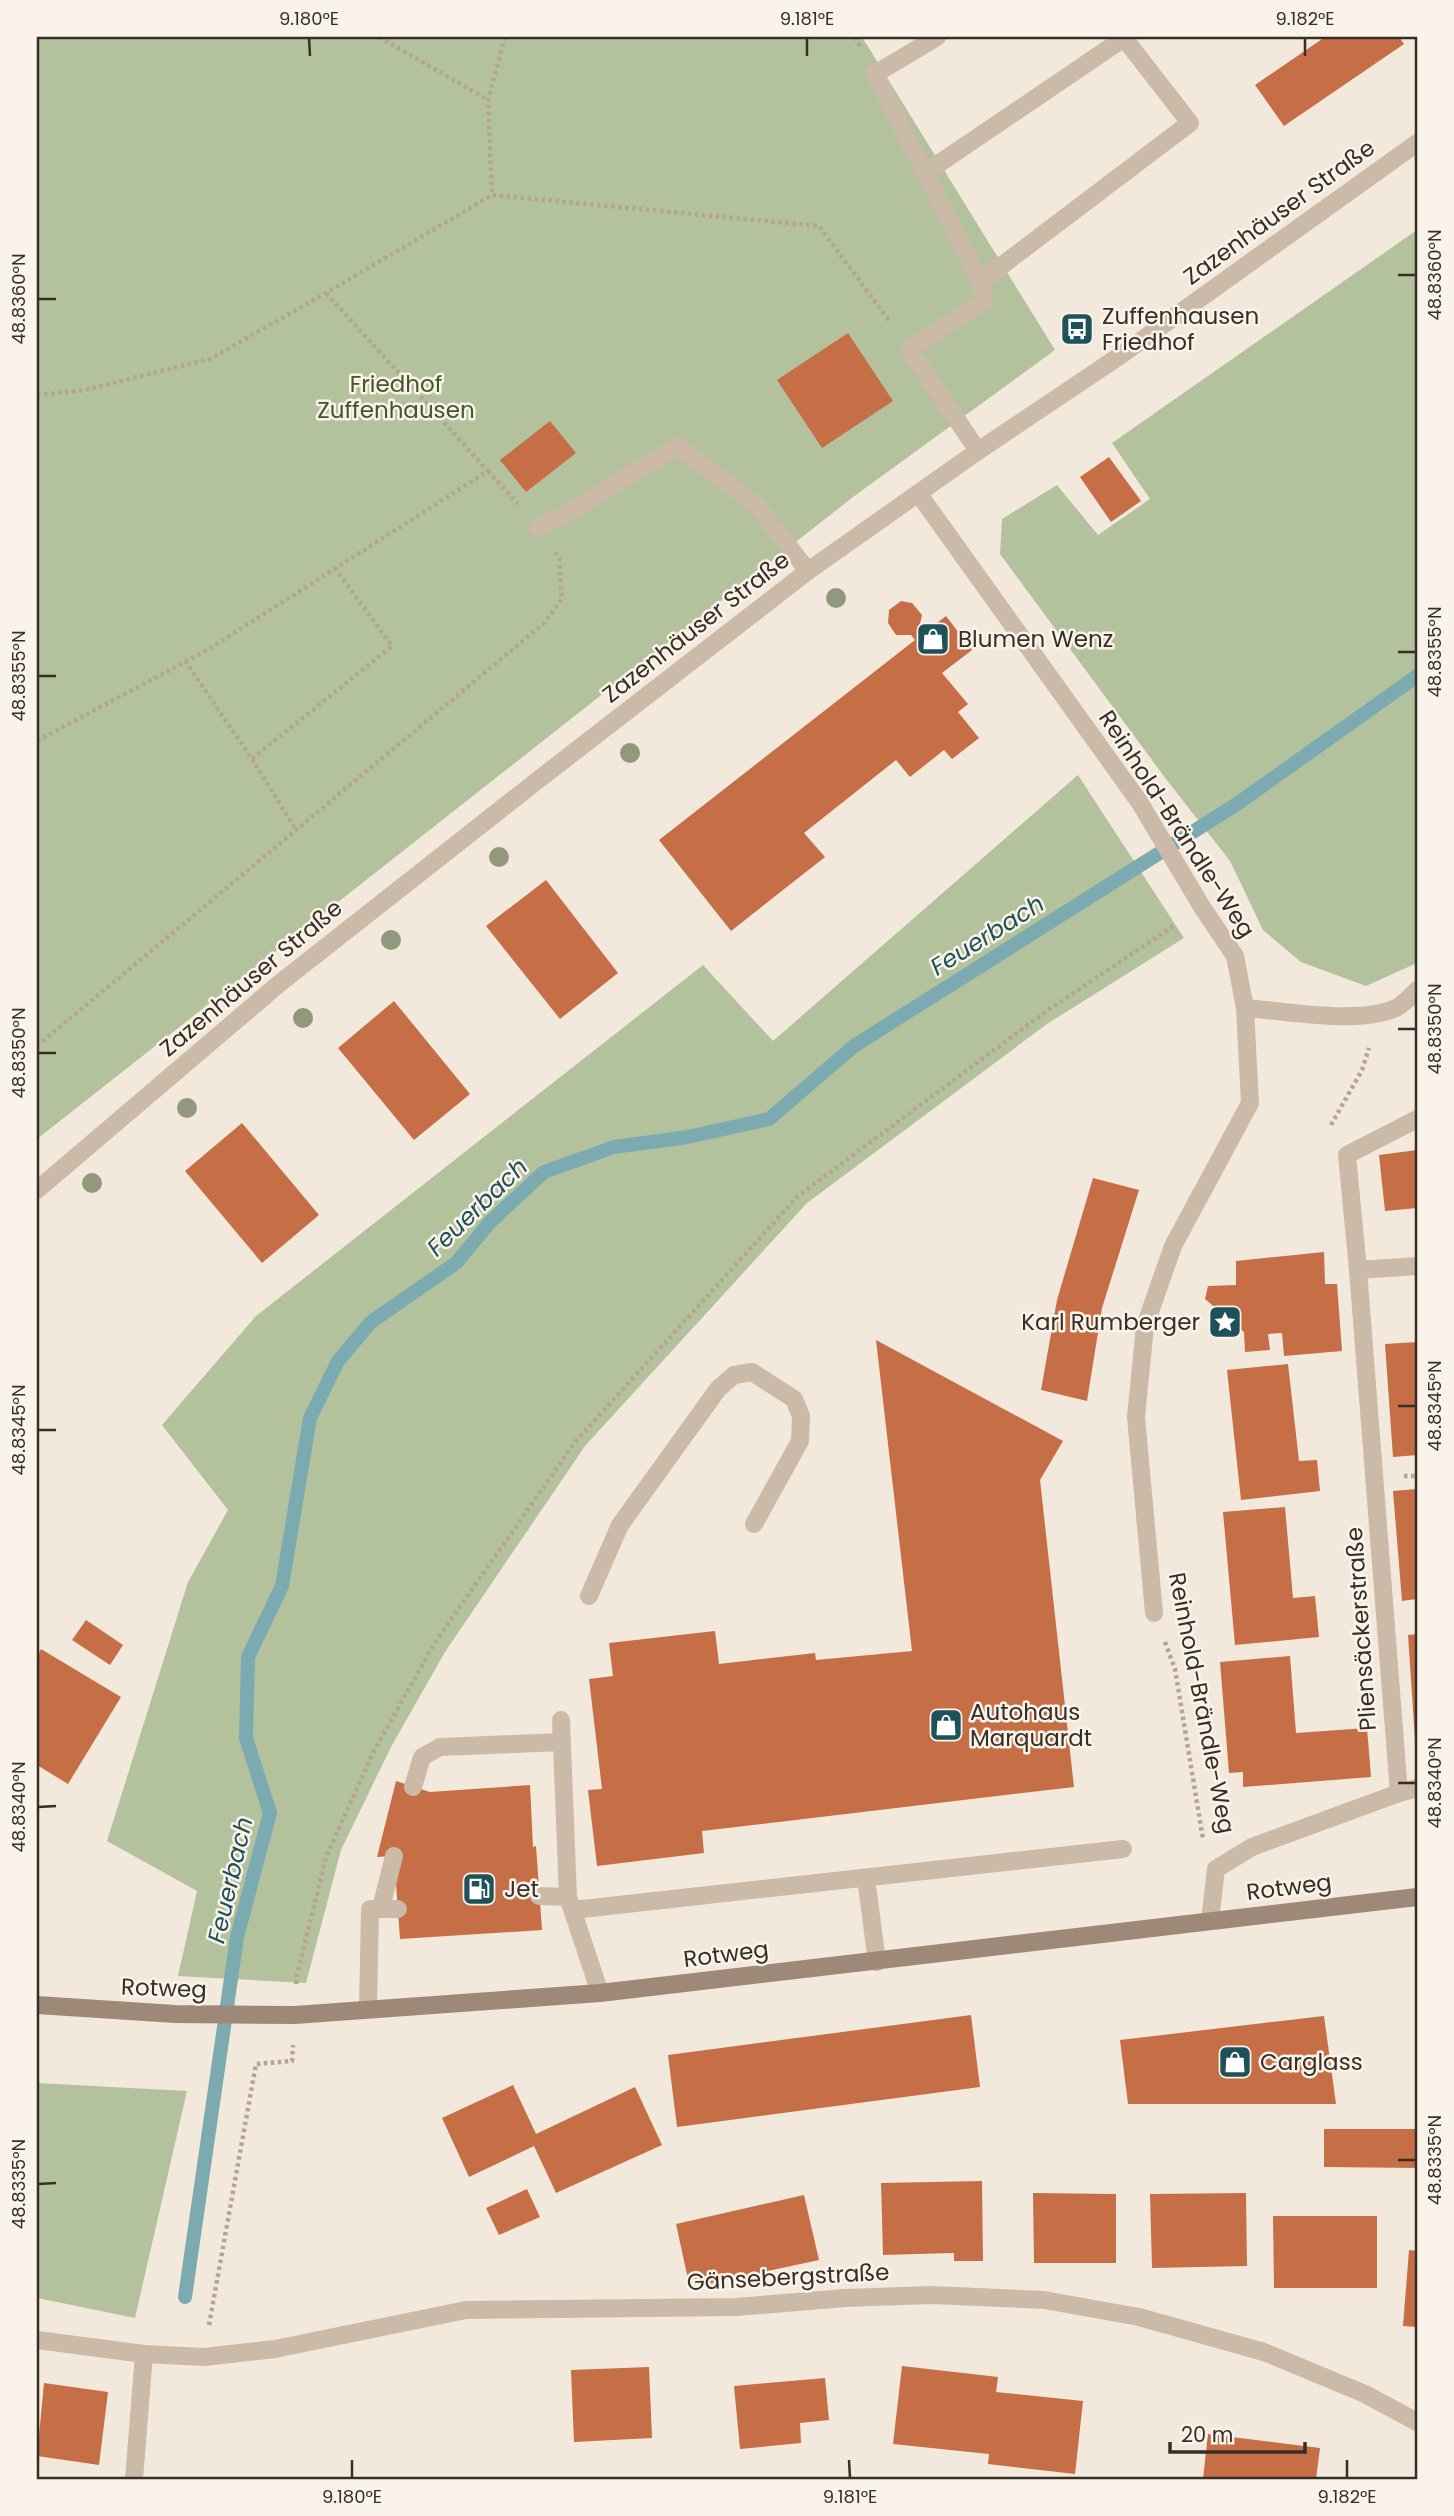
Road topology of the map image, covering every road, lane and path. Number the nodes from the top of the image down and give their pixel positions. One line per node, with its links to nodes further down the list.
1 (379, 37): 5 (path)
2 (505, 37): 5 (path)
3 (937, 37): 7 (street)
4 (1123, 37): 7 (street); 9 (street)
5 (488, 100): 8 (path)
6 (1417, 143): 13 (street, Zazenhäuser Straße)
7 (925, 173): 9 (street)
8 (492, 195): 10 (path); 11 (path)
9 (980, 282): 11 (street)
10 (326, 293): 12 (path); 14 (path)
11 (909, 349): 13 (street)
12 (37, 395)
13 (978, 452): 15 (street, Zazenhäuser Straße)
14 (488, 471): 16 (path); 17 (path)
15 (918, 493): 18 (street, Zazenhäuser Straße); 24 (street, Reinhold-Brändle-Weg)
16 (538, 527): 18 (street); 22 (path)
17 (335, 568): 19 (path); 21 (path)
18 (808, 571): 29 (street, Zazenhäuser Straße)
19 (186, 661): 20 (path); 21 (path)
20 (37, 741)
21 (252, 759): 22 (path)
22 (296, 830): 26 (path)
23 (1417, 990): 25 (street)
24 (1245, 1008): 25 (street); 34 (street, Reinhold-Brändle-Weg)
25 (1380, 1014): 28 (path)
26 (37, 1046)
27 (1417, 1119): 31 (street, Pliensäckerstraße)
28 (1331, 1126)
29 (37, 1190)
30 (1417, 1266): 31 (street)
31 (1358, 1270): 39 (street, Pliensäckerstraße)
32 (754, 1524): 33 (street)
33 (590, 1596)
34 (1154, 1613): 42 (path, Reinhold-Brändle-Weg)
35 (561, 1720): 36 (street)
36 (562, 1742): 37 (street); 46 (street)
37 (413, 1787)
38 (1417, 1788): 39 (street)
39 (1399, 1793): 42 (street)
40 (1124, 1849): 43 (street)
41 (394, 1856): 51 (street)
42 (1216, 1869): 47 (street)
43 (866, 1878): 46 (street); 48 (street)
44 (540, 1896): 46 (street)
45 (1417, 1897): 47 (main road, Rotweg)
46 (571, 1903): 49 (street)
47 (1210, 1921): 48 (main road, Rotweg)
48 (877, 1962): 49 (main road, Rotweg)
49 (600, 1993): 51 (main road, Rotweg)
50 (37, 2005): 52 (main road, Rotweg)
51 (368, 2009): 52 (main road, Rotweg)
52 (295, 2015): 55 (path)
53 (37, 2340): 54 (street, Gänsebergstraße)
54 (144, 2354): 55 (street, Gänsebergstraße); 57 (street)
55 (204, 2357): 56 (street, Gänsebergstraße)
56 (1417, 2422)
57 (134, 2479)

